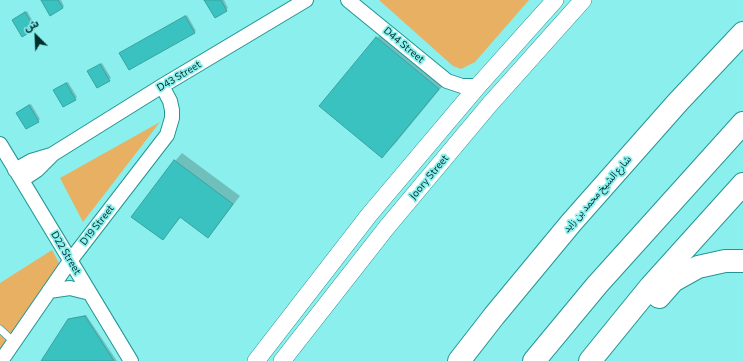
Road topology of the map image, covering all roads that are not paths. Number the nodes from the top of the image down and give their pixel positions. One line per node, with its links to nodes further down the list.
1 (306, 0): 8 (street, D43 Street)
2 (348, 0): 5 (street, D44 Street)
3 (556, 0): 9 (street)
4 (583, 0): 25 (street, Joory Street)
5 (358, 5): 7 (street, D44 Street)
6 (743, 33): 26 (highway, شارع الشيخ محمد بن زايد)
7 (447, 81): 9 (street, D44 Street); 10 (street, D44 Street)
8 (162, 86): 13 (street, D43 Street); 15 (street, D19 Street)
9 (478, 86): 10 (street)
10 (460, 108): 24 (street)
11 (743, 123): 27 (highway)
12 (0, 144): 13 (street, D22 Street)
13 (18, 175): 15 (street, D22 Street)
14 (743, 184): 20 (highway)
15 (70, 261): 17 (street, D19 Street); 18 (street, D22 Street)
16 (743, 261): 20 (highway)
17 (49, 292): 18 (street); 21 (street, D19 Street)
18 (90, 293): 23 (street, D22 Street)
19 (0, 329): 21 (lane)
20 (612, 334): 28 (highway)
21 (14, 342): 22 (street, D19 Street)
22 (1, 361)
23 (130, 361)
24 (256, 361)
25 (282, 361)
26 (459, 361)
27 (534, 361)
28 (590, 361)

